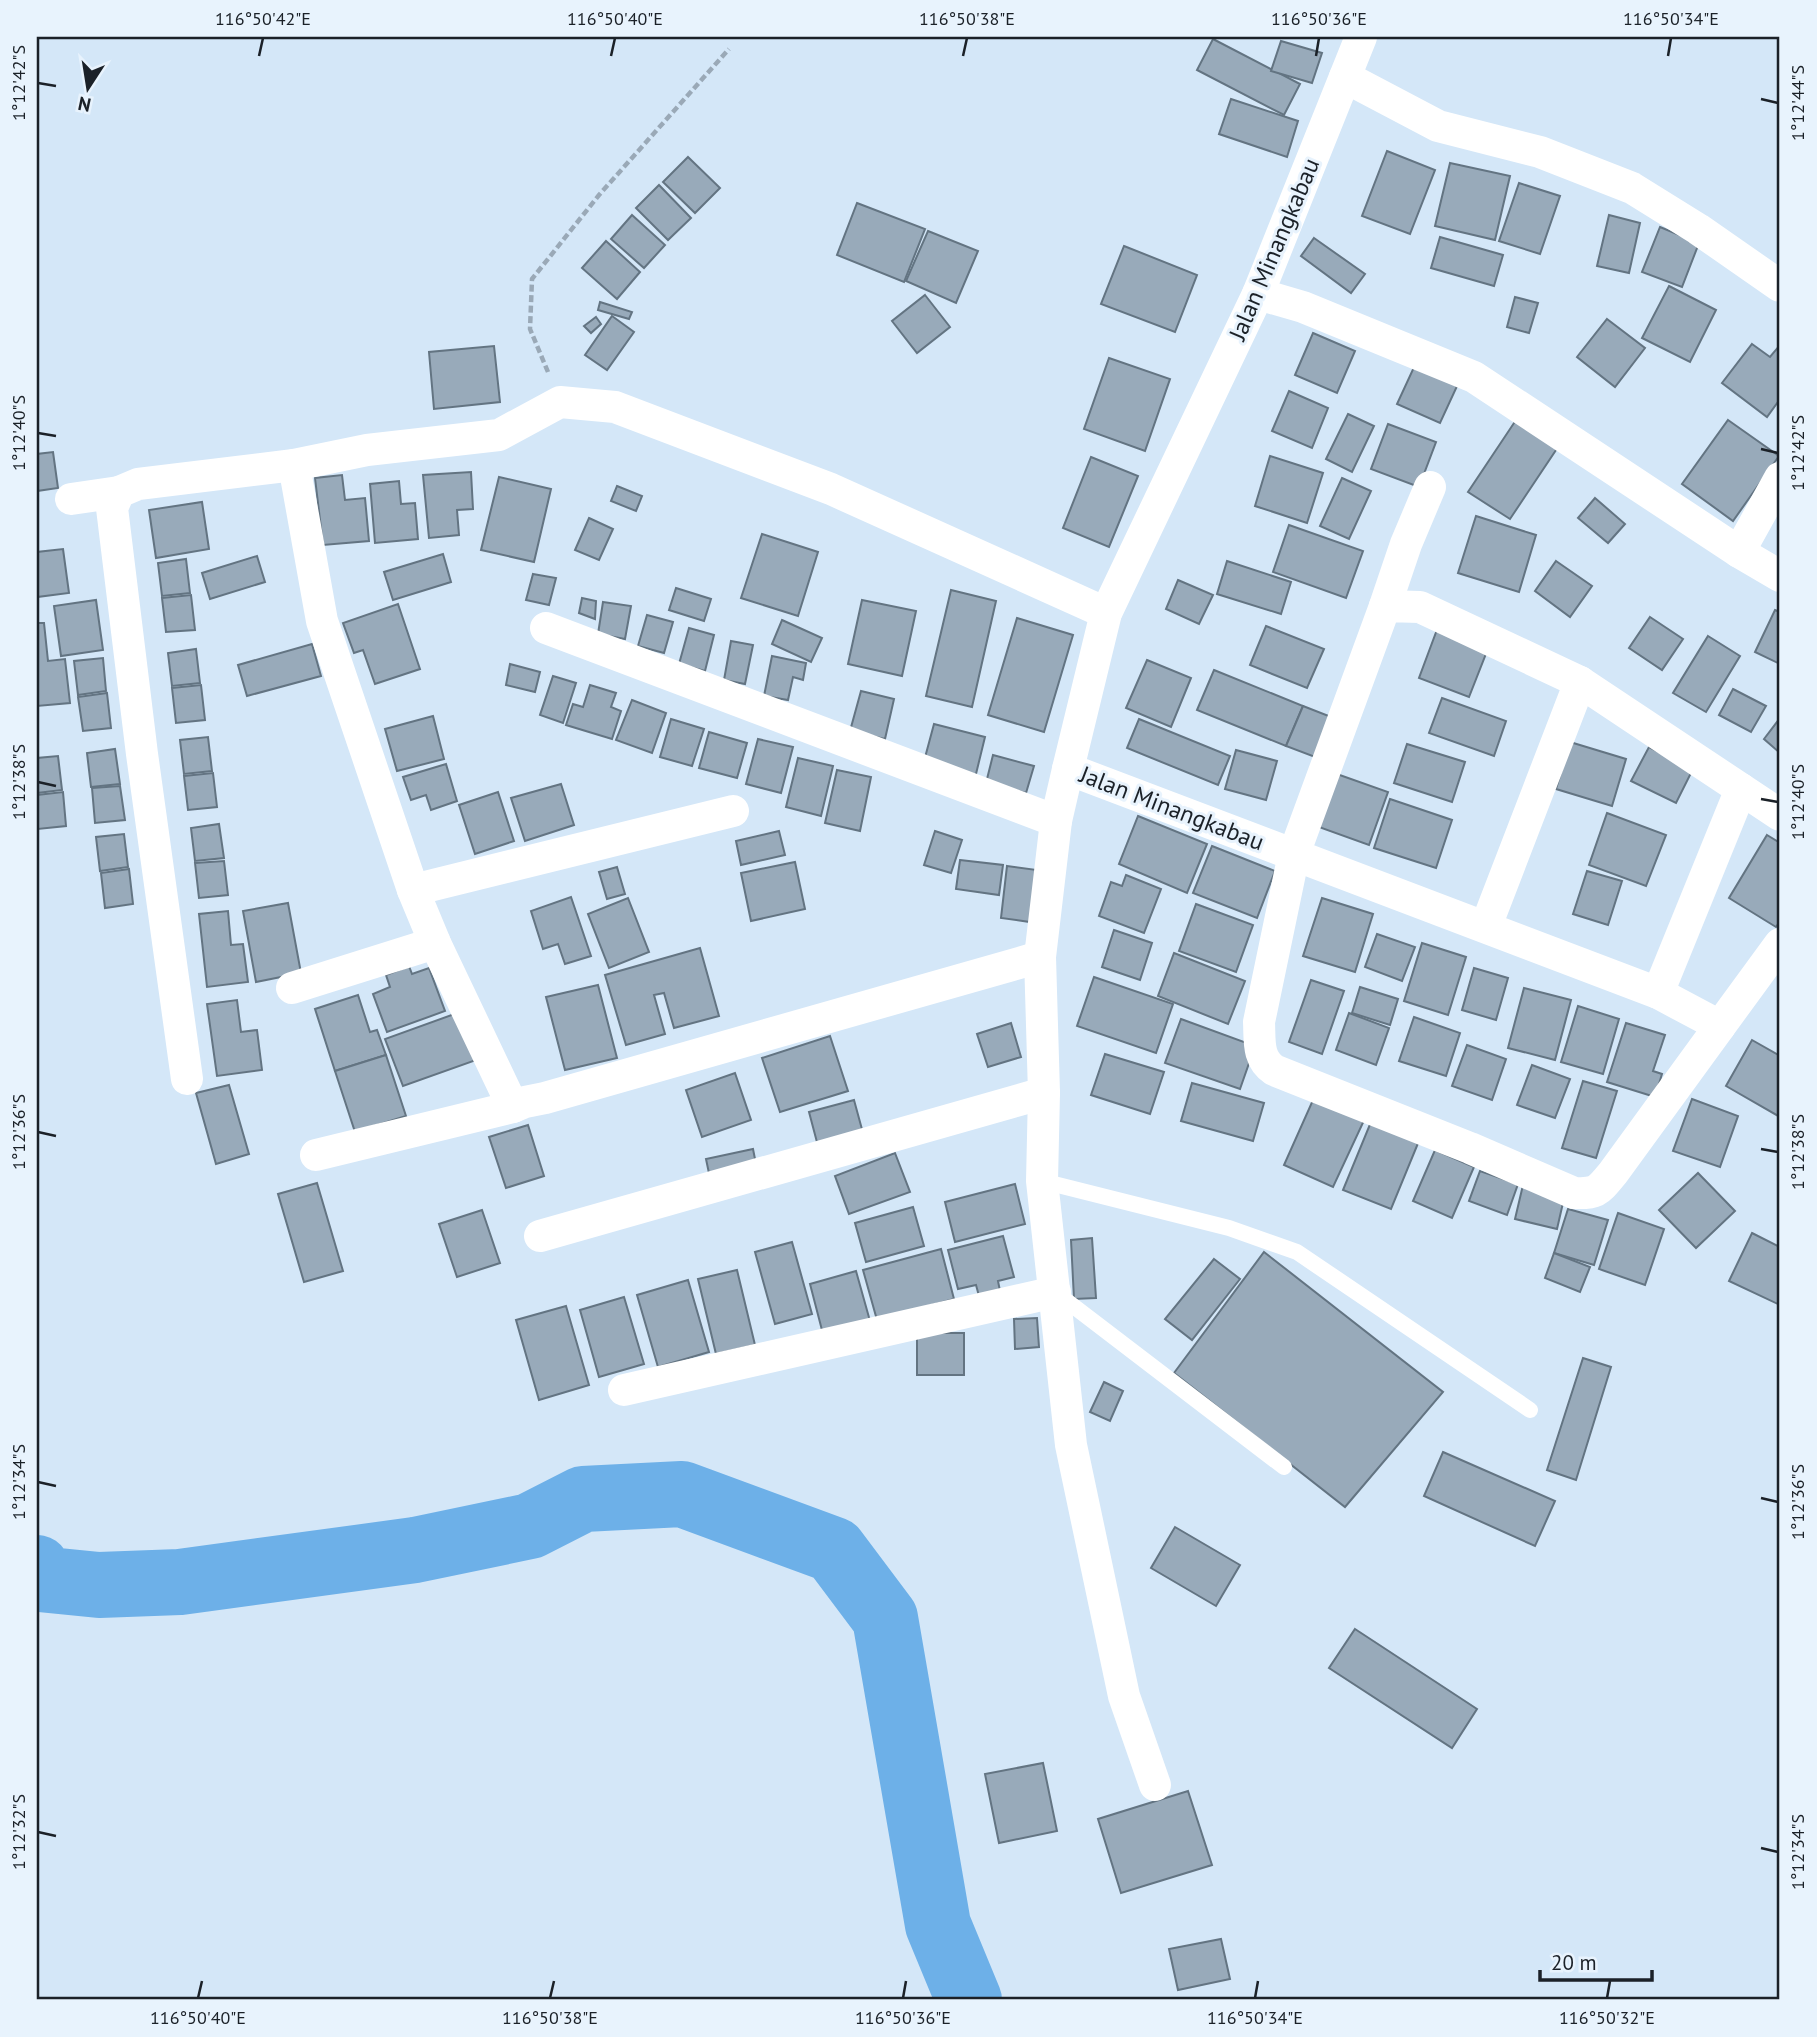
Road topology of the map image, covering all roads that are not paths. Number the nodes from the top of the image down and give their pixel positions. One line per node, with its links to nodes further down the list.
1 (1361, 37): 2 (street, Jalan Minangkabau)
2 (1345, 77): 3 (street); 4 (street, Jalan Minangkabau)
3 (1780, 286)
4 (1258, 294): 10 (street); 13 (street, Jalan Minangkabau)
5 (295, 465): 8 (street); 13 (street); 22 (street)
6 (1780, 478): 10 (street)
7 (1430, 487): 12 (street)
8 (120, 492): 9 (street); 30 (street)
9 (71, 499)
10 (1739, 552): 11 (street)
11 (1780, 576)
12 (1385, 606): 15 (street); 21 (street)
13 (1106, 613): 16 (street, Jalan Minangkabau)
14 (546, 628): 20 (street)
15 (1580, 682): 17 (street); 23 (street)
16 (1068, 769): 20 (street); 21 (street, Jalan Minangkabau)
17 (1741, 789): 19 (street); 28 (street)
18 (733, 811): 22 (street)
19 (1780, 815)
20 (1056, 821): 26 (street)
21 (1294, 854): 23 (street, Jalan Minangkabau); 29 (street)
22 (413, 890): 24 (street)
23 (1486, 926): 28 (street, Jalan Minangkabau)
24 (435, 943): 27 (street); 32 (street)
25 (1780, 944): 29 (street)
26 (1040, 957): 31 (street); 32 (street)
27 (292, 988)
28 (1658, 993): 29 (street, Jalan Minangkabau)
29 (1720, 1026)
30 (187, 1079)
31 (1044, 1093): 34 (street); 35 (street)
32 (513, 1107): 33 (street)
33 (316, 1155)
34 (1042, 1181): 36 (street); 38 (lane)
35 (540, 1236)
36 (1055, 1292): 37 (street); 39 (lane); 40 (street)
37 (624, 1390)
38 (1530, 1410)
39 (1284, 1467)
40 (1155, 1785)

